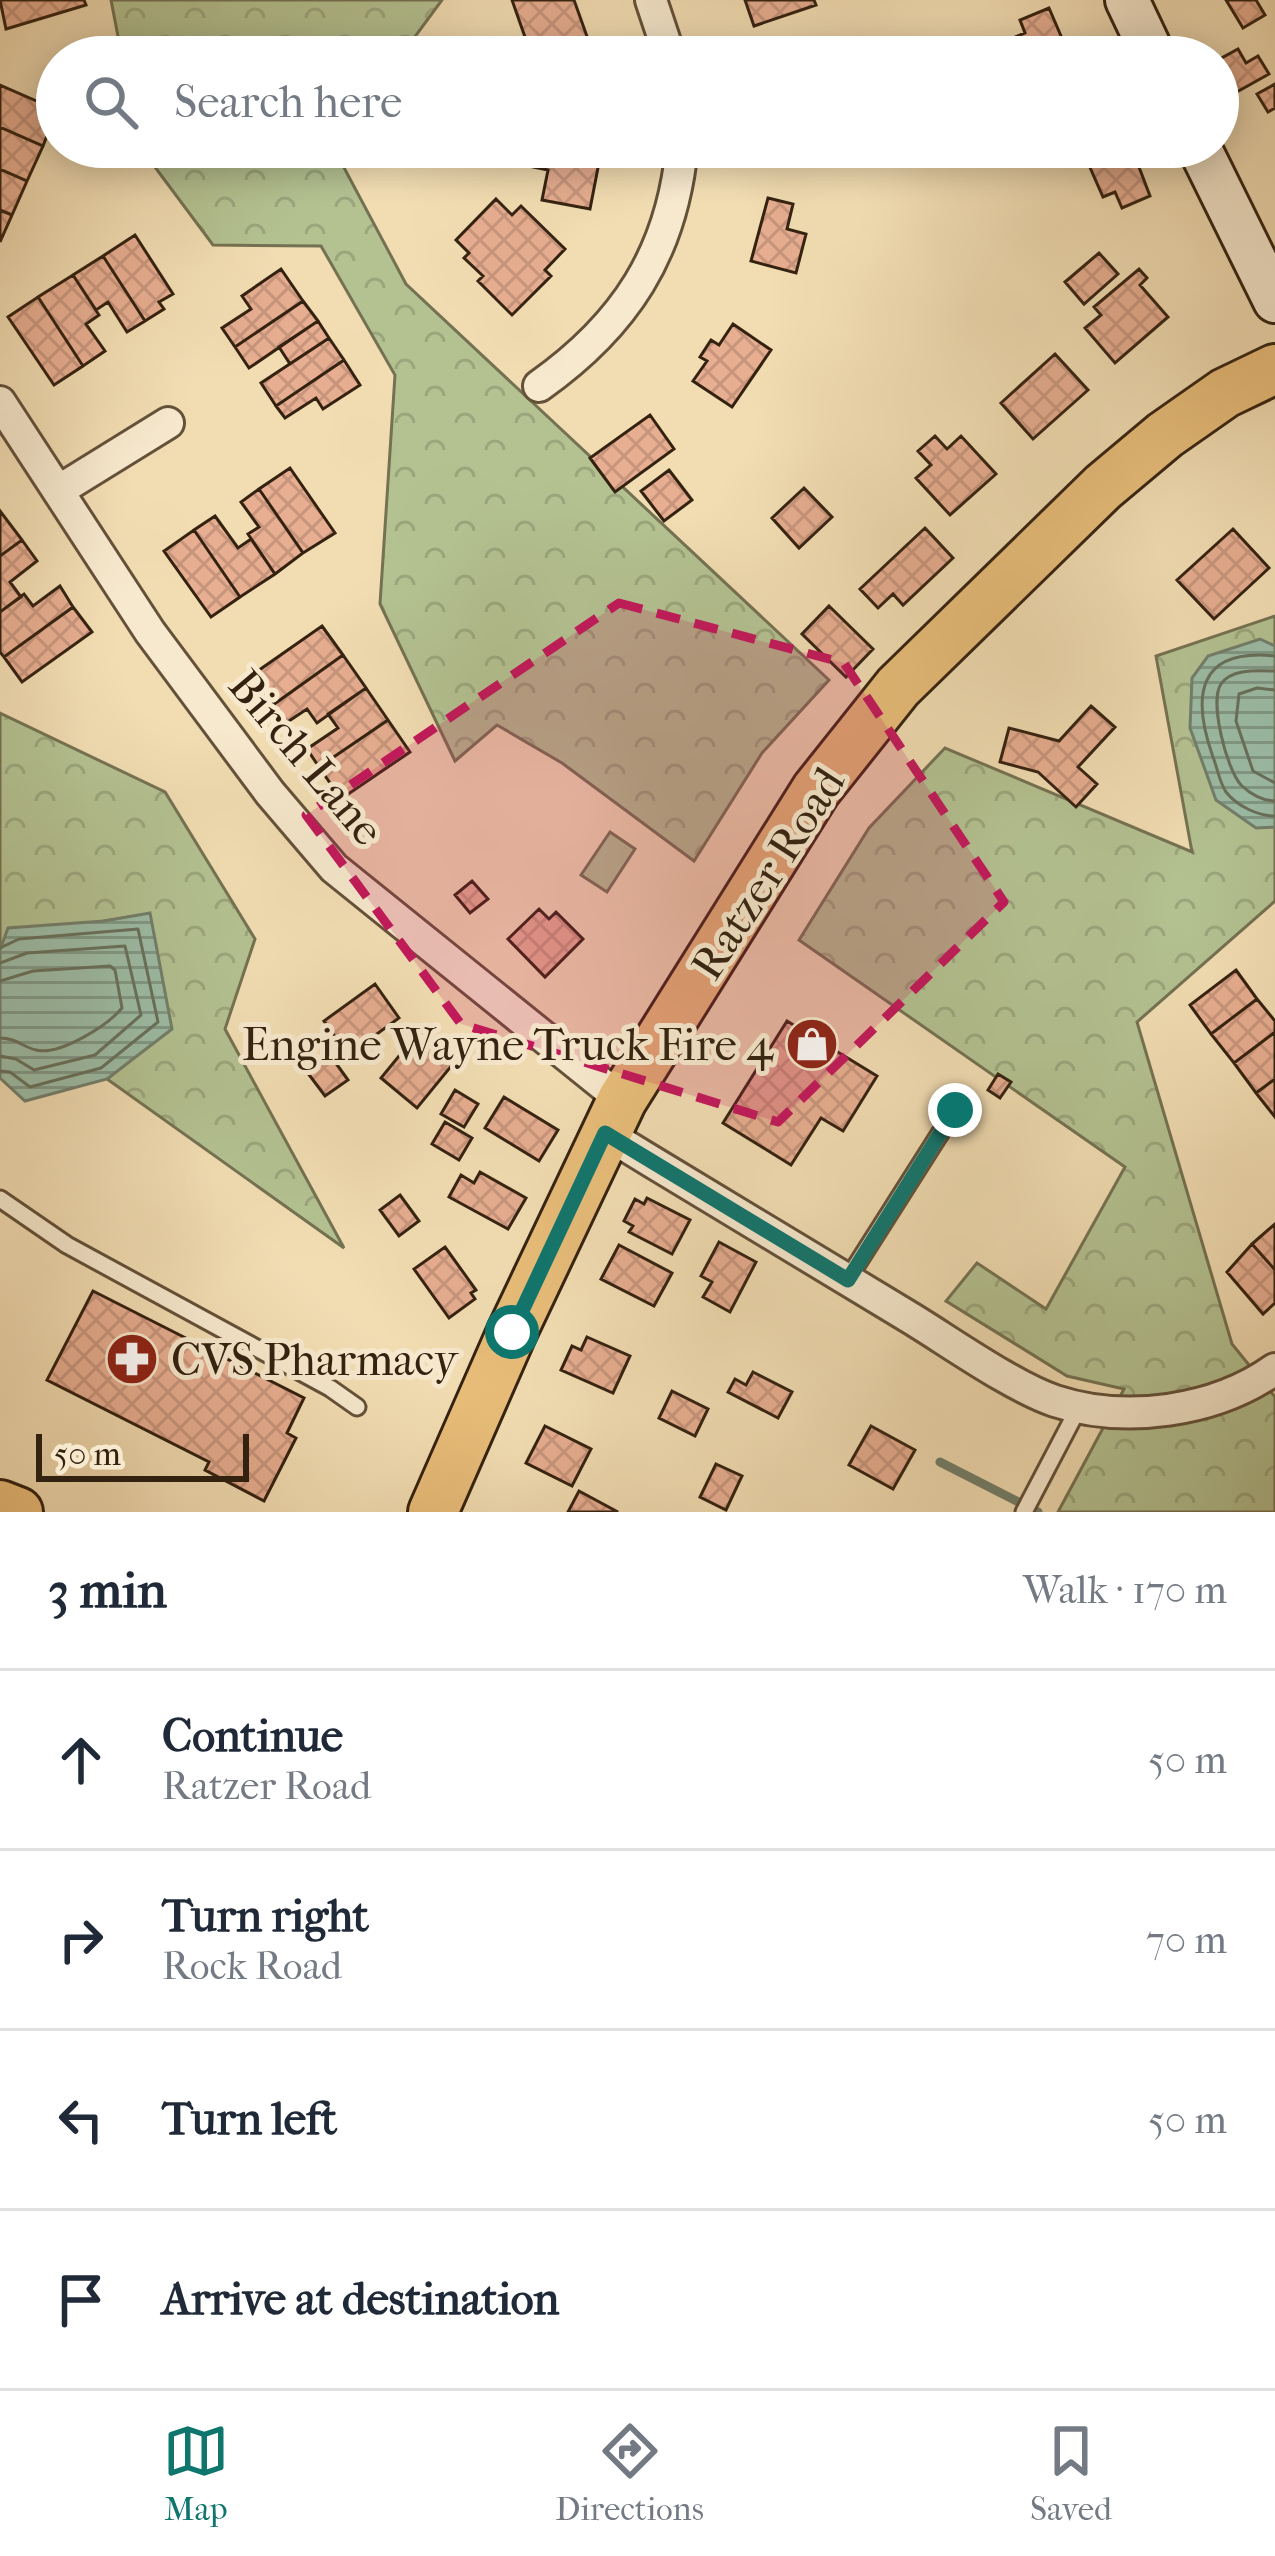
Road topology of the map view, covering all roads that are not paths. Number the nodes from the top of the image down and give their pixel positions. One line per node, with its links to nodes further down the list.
1 (651, 0): 3 (street)
2 (1126, 0): 4 (street)
3 (663, 36)
4 (1144, 36)
5 (680, 168): 9 (street)
6 (1209, 168): 7 (street)
7 (1275, 301)
8 (1275, 369): 14 (main road, Ratzer Road)
9 (539, 386)
10 (0, 402): 12 (street, Birch Lane)
11 (168, 423): 12 (street)
12 (58, 491): 14 (street, Birch Lane)
13 (955, 1110): 16 (lane)
14 (613, 1116): 16 (street, Birch Lane); 24 (main road, Ratzer Road)
15 (0, 1199): 19 (lane)
16 (848, 1280): 18 (street, Birch Lane)
17 (1275, 1369): 18 (street, Birch Lane)
18 (1080, 1405): 25 (lane)
19 (357, 1407)
20 (0, 1486): 23 (lane)
21 (0, 1504): 22 (main road)
22 (18, 1512)
23 (36, 1512)
24 (433, 1512)
25 (1024, 1512)

